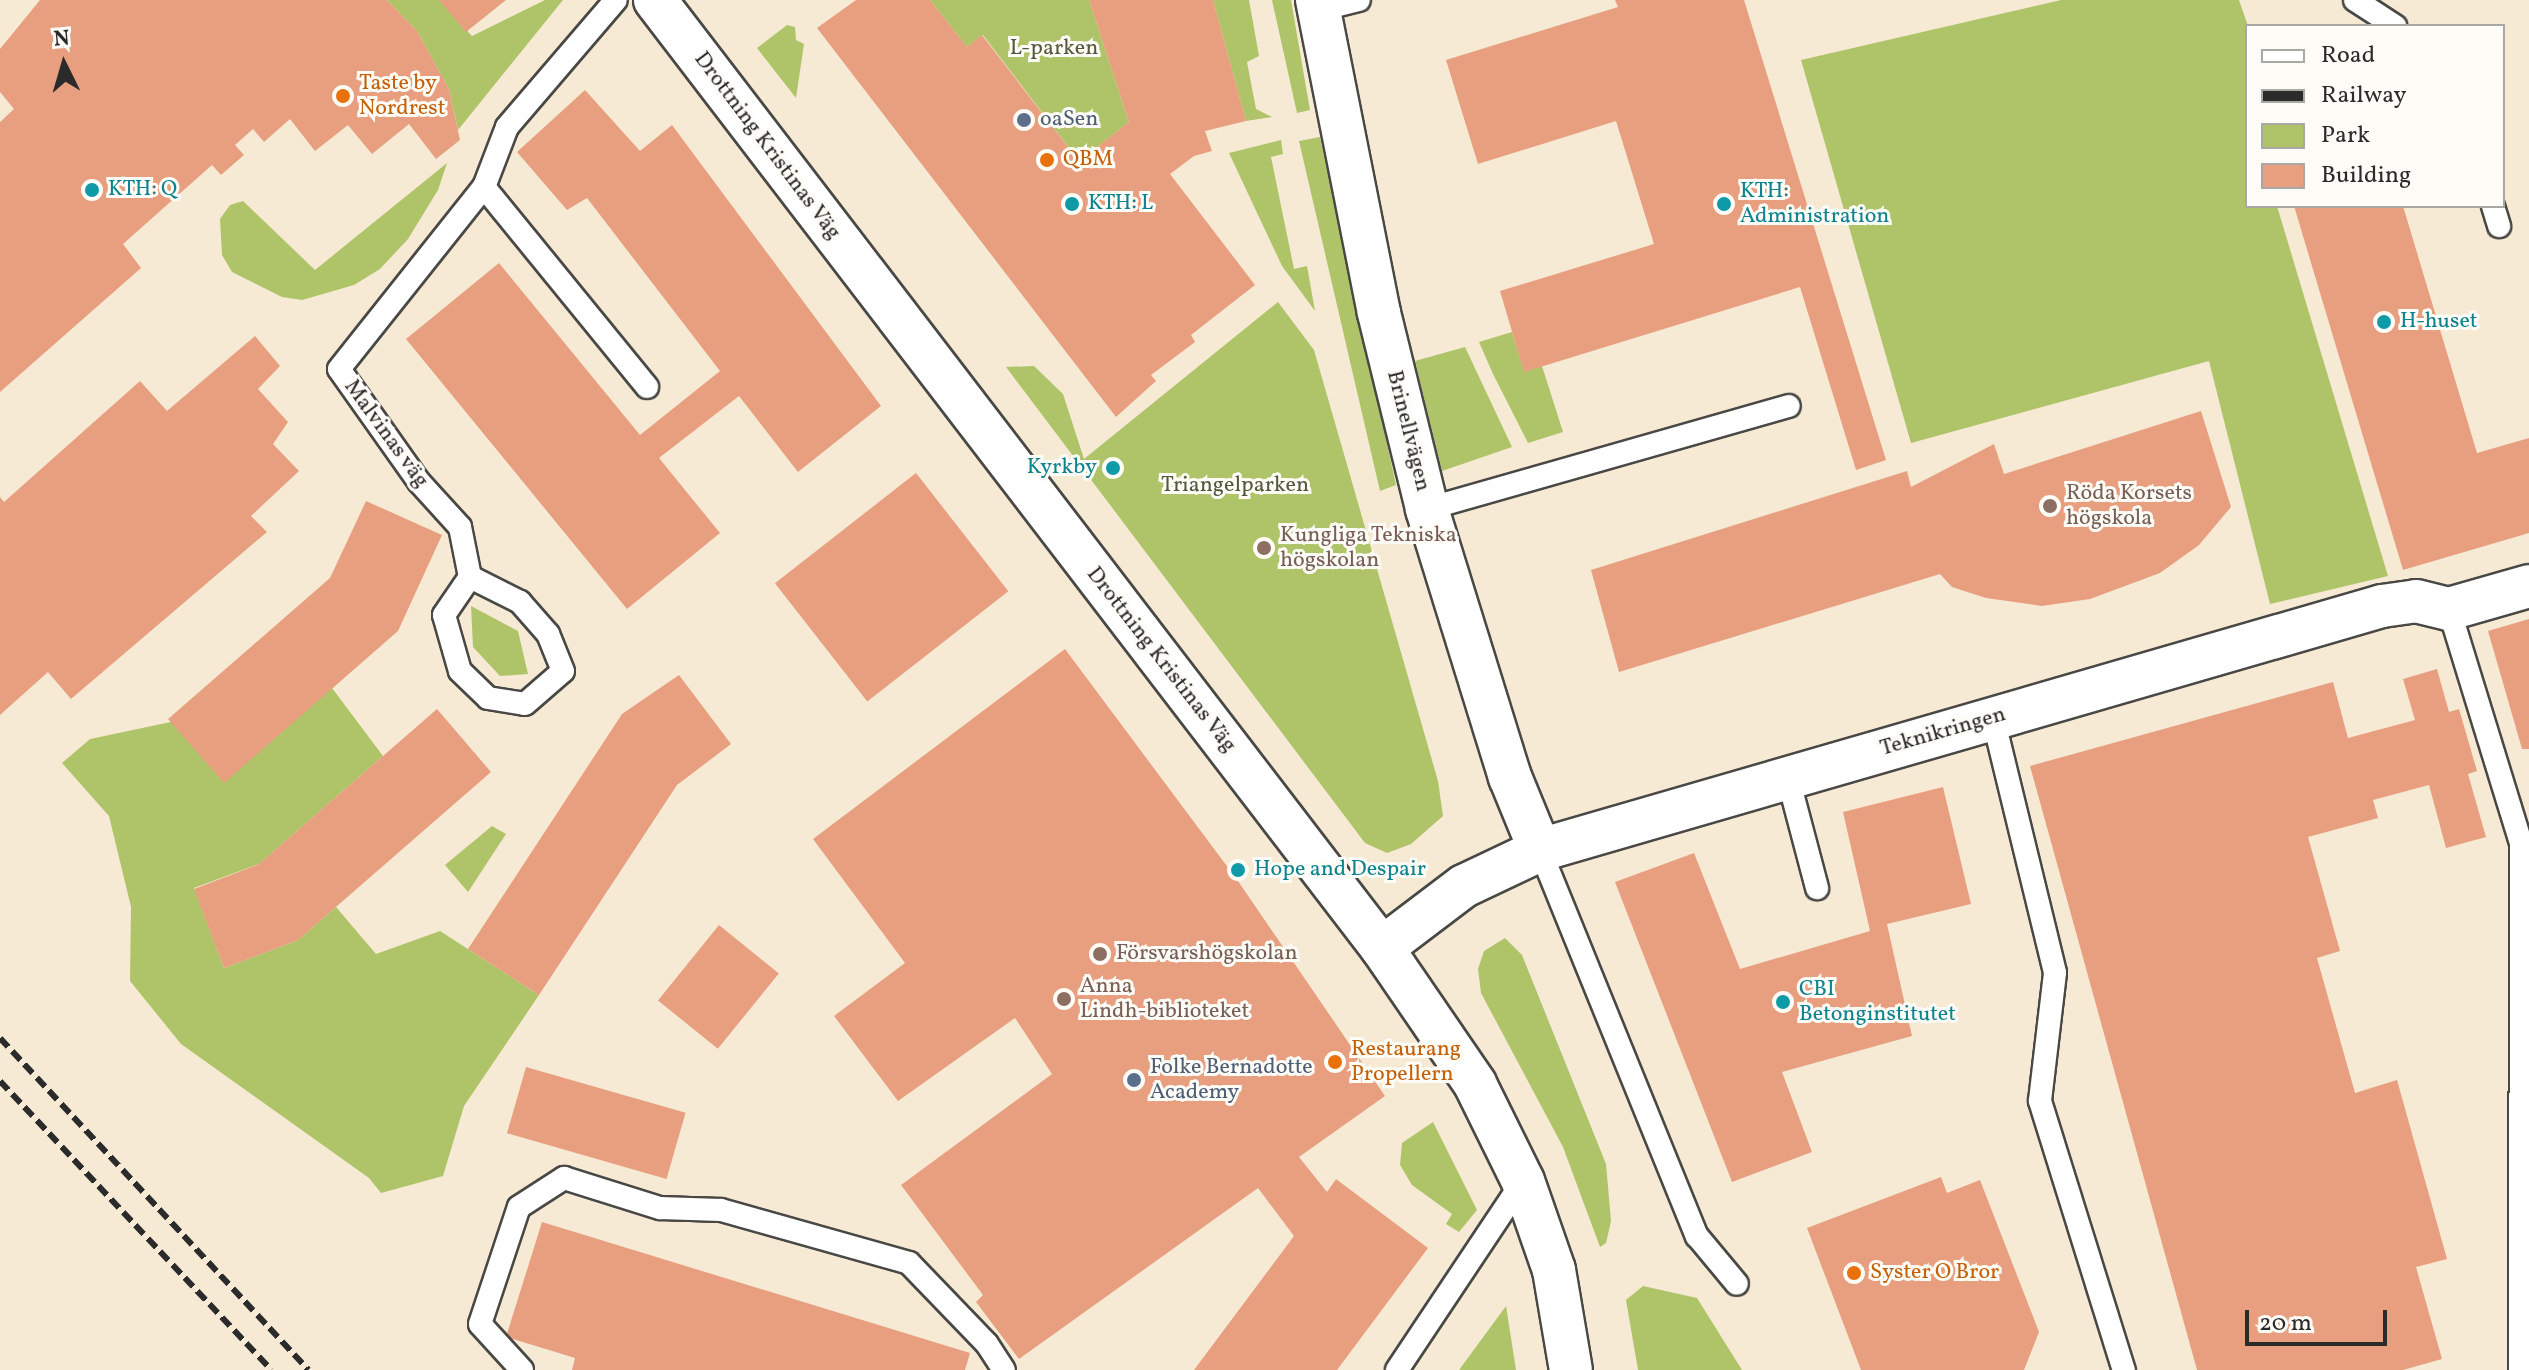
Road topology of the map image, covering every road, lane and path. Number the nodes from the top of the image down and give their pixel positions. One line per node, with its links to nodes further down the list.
1 (616, 0): 7 (lane, Malvinas väg)
2 (655, 0): 18 (street, Drottning Kristinas Väg)
3 (1359, 0): 5 (lane)
4 (2355, 0): 6 (lane)
5 (1318, 5): 10 (street, Brinellvägen)
6 (2392, 24)
7 (484, 187): 8 (lane); 11 (lane, Malvinas väg)
8 (647, 387)
9 (1789, 406): 10 (lane)
10 (1427, 509): 16 (street, Brinellvägen)
11 (470, 577): 11 (lane)
12 (2529, 586): 13 (street, Teknikringen)
13 (2449, 609): 14 (street, Teknikringen); 26 (lane)
14 (1993, 718): 15 (street, Teknikringen); 25 (lane)
15 (1788, 778): 16 (street, Teknikringen); 17 (lane)
16 (1540, 850): 18 (street, Teknikringen); 20 (lane)
17 (1817, 888)
18 (1382, 948): 19 (street, Drottning Kristinas Väg)
19 (1523, 1181): 23 (lane); 24 (street, Drottning Kristinas Väg)
20 (1737, 1284)
21 (522, 1370): 22 (lane)
22 (1004, 1370)
23 (1397, 1370)
24 (1571, 1370)
25 (2124, 1370)
26 (2520, 1370)

